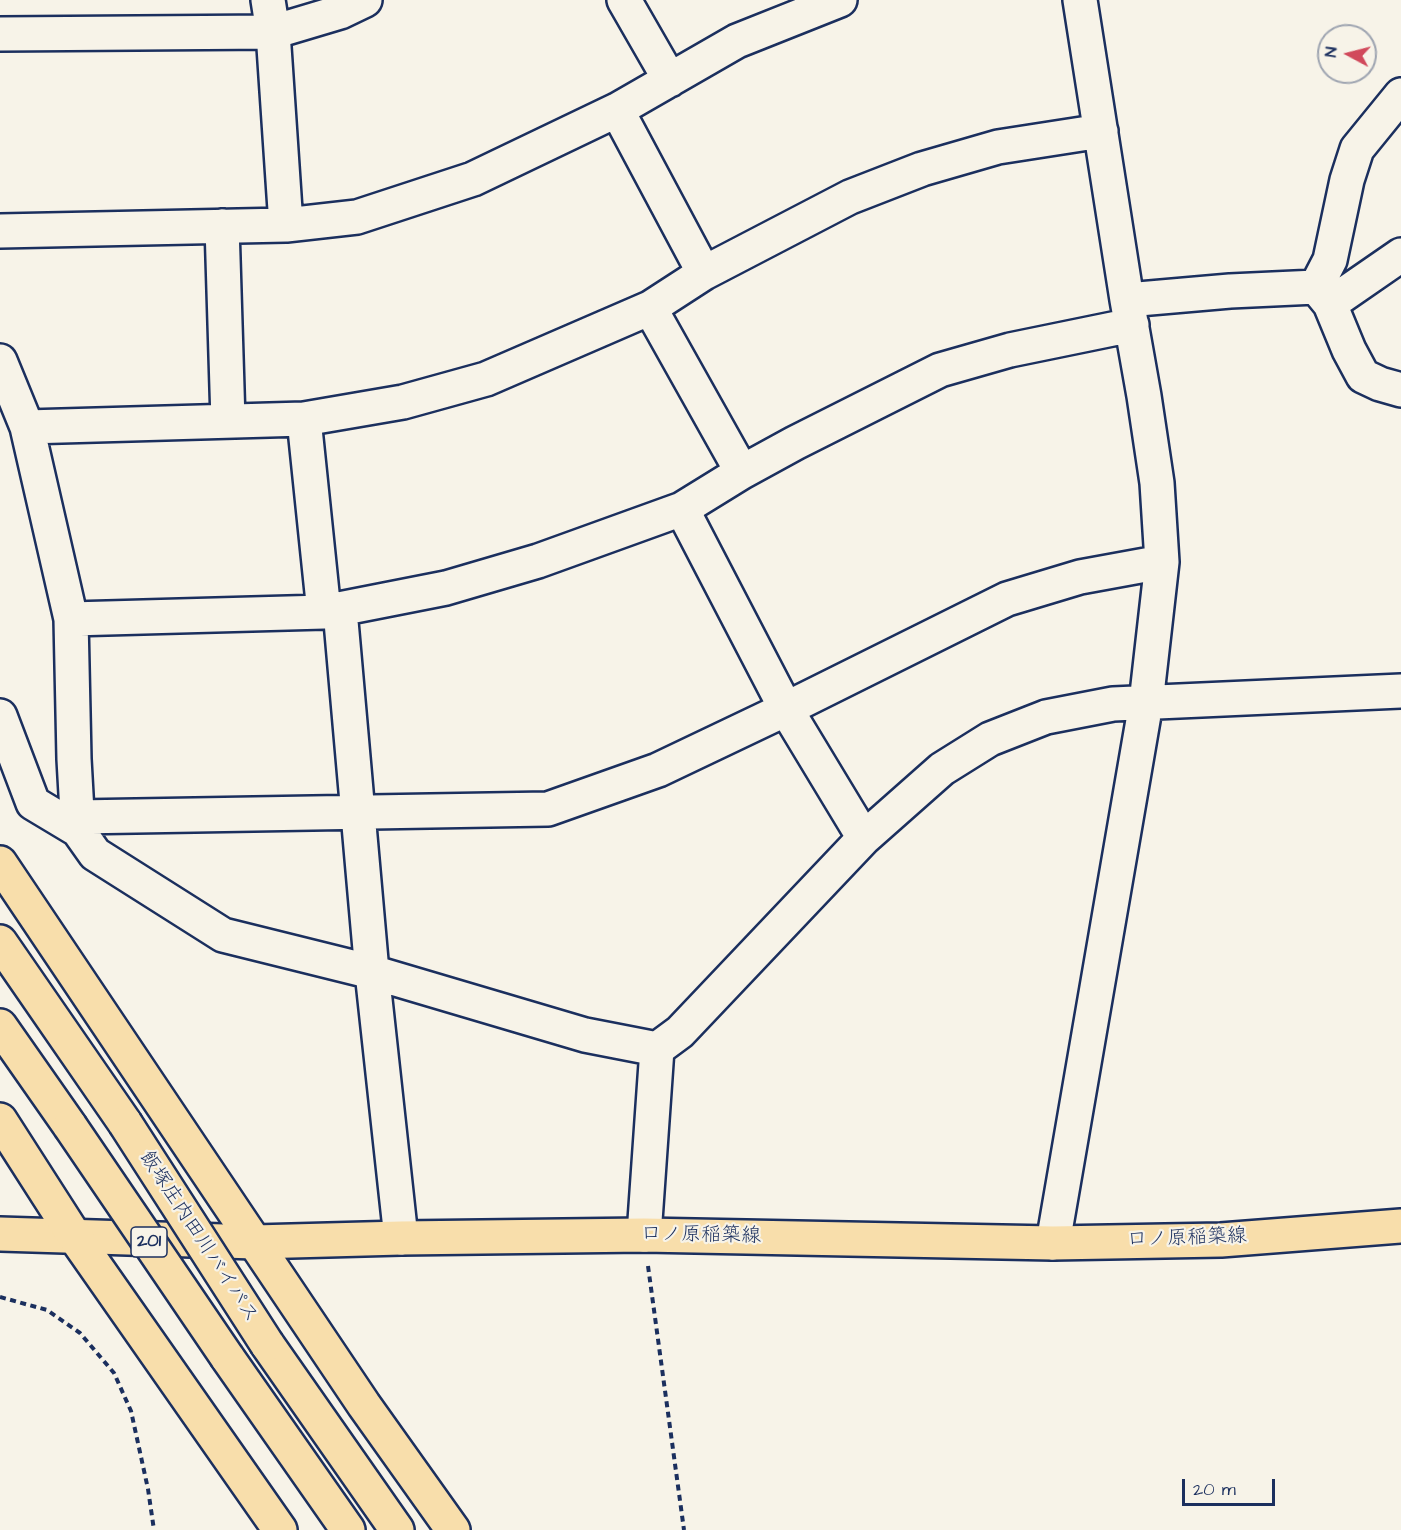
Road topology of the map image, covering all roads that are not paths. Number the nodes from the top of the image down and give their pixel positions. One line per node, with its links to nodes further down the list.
1 (268, 0): 6 (street)
2 (365, 0): 6 (street)
3 (624, 0): 8 (street)
4 (840, 0): 8 (street)
5 (1080, 0): 11 (street)
6 (273, 32): 7 (street); 12 (street)
7 (0, 34)
8 (670, 80): 10 (street)
9 (1401, 95): 17 (street)
10 (617, 110): 12 (street); 16 (street)
11 (1101, 131): 16 (street); 19 (street)
12 (286, 225): 13 (street)
13 (222, 226): 14 (street); 23 (street)
14 (0, 231)
15 (1401, 255): 17 (street)
16 (704, 273): 18 (street)
17 (1323, 295): 19 (street); 21 (street)
18 (650, 308): 22 (street); 25 (street)
19 (1130, 313): 25 (street); 27 (street)
20 (0, 362): 24 (street)
21 (1401, 390)
22 (304, 419): 23 (street); 28 (street)
23 (228, 421): 24 (street)
24 (27, 427): 29 (street)
25 (742, 472): 26 (street)
26 (682, 509): 28 (street); 32 (street)
27 (1162, 562): 31 (street); 32 (street)
28 (332, 611): 29 (street); 34 (street)
29 (71, 619): 35 (street)
30 (1401, 690): 31 (street)
31 (1146, 703): 36 (street); 49 (street)
32 (786, 709): 34 (street); 36 (street)
33 (0, 716): 35 (street)
34 (357, 812): 35 (street); 39 (street)
35 (77, 824): 39 (street)
36 (864, 838): 41 (street)
37 (0, 863): 48 (main road)
38 (0, 942): 52 (main road, 飯塚庄内田川バイパス / 201, bridge)
39 (372, 972): 41 (street); 47 (street)
40 (0, 1026): 51 (main road, 201, bridge)
41 (657, 1049): 45 (street)
42 (0, 1120): 46 (main road)
43 (1401, 1226): 49 (main road, 口ノ原稲築線)
44 (0, 1234): 46 (main road, 口ノ原稲築線)
45 (644, 1235): 47 (main road, 口ノ原稲築線); 49 (main road, 口ノ原稲築線)
46 (75, 1237): 48 (main road, 口ノ原稲築線); 50 (main road)
47 (401, 1238): 48 (main road, 口ノ原稲築線)
48 (255, 1242): 53 (main road)
49 (1053, 1243)
50 (280, 1530)
51 (348, 1530)
52 (397, 1530)
53 (453, 1530)

